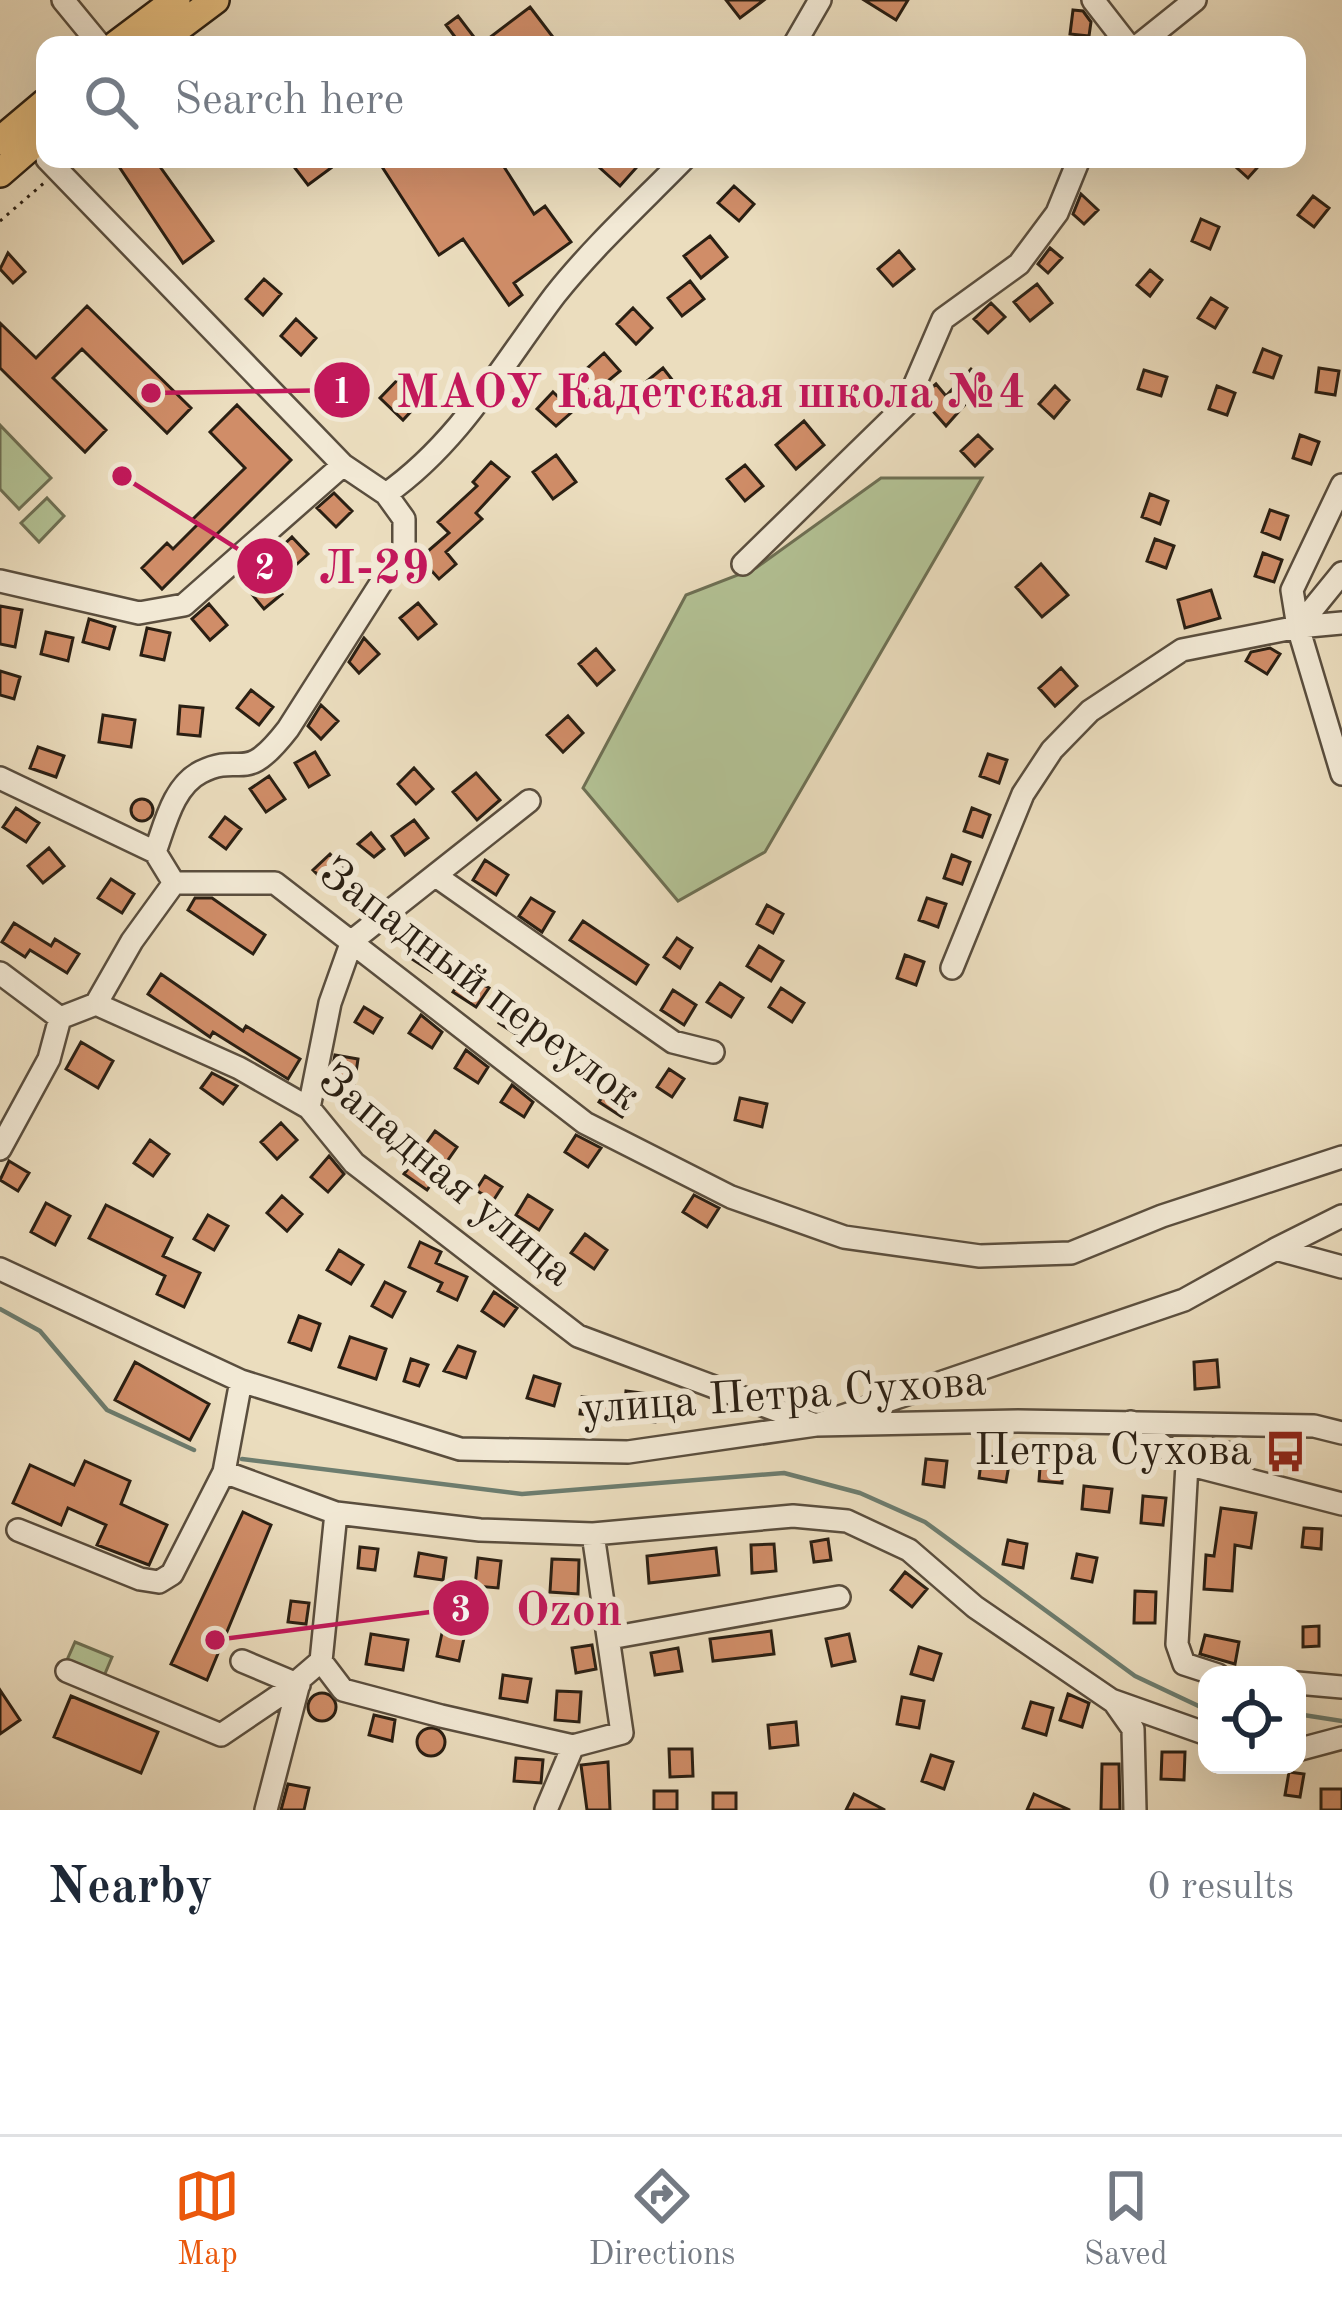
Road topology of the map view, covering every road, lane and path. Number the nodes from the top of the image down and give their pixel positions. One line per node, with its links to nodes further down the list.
1 (63, 0): 7 (street)
2 (176, 0): 8 (main road)
3 (215, 0): 9 (main road)
4 (820, 0): 10 (street)
5 (1093, 0): 11 (street)
6 (1195, 0): 12 (street)
7 (93, 36)
8 (128, 36)
9 (166, 36)
10 (799, 36)
11 (1121, 36)
12 (1150, 36)
13 (36, 111): 14 (main road)
14 (0, 141)
15 (36, 157): 20 (main road)
16 (36, 167): 21 (path)
17 (59, 168): 22 (street)
18 (675, 168): 24 (street)
19 (1075, 168): 25 (street)
20 (0, 173)
21 (0, 221)
22 (343, 465): 24 (street); 27 (street)
23 (1342, 484): 29 (street)
24 (386, 494): 34 (street)
25 (743, 564)
26 (1342, 573): 29 (street)
27 (0, 581)
28 (1342, 623): 29 (street)
29 (1298, 627): 30 (street); 38 (street)
30 (1335, 726): 31 (street)
31 (1342, 774)
32 (0, 778): 34 (street)
33 (529, 801): 35 (street)
34 (155, 852): 36 (street)
35 (436, 876): 37 (street); 42 (street)
36 (174, 883): 37 (street, Западный переулок); 40 (street)
37 (352, 941): 43 (street); 45 (street, Западный переулок)
38 (952, 968)
39 (0, 973): 41 (street)
40 (96, 1004): 41 (street); 43 (street, Западная улица)
41 (61, 1018): 44 (street)
42 (713, 1052)
43 (309, 1108): 52 (street, Западная улица)
44 (0, 1149)
45 (1342, 1157)
46 (1342, 1216): 47 (street)
47 (1276, 1249): 48 (street); 52 (street)
48 (1342, 1267)
49 (0, 1269): 50 (street, улица Петра Сухова)
50 (241, 1381): 52 (street, улица Петра Сухова); 55 (street)
51 (1131, 1422): 52 (street, улица Петра Сухова); 53 (street, улица Петра Сухова); 54 (street)
52 (816, 1425)
53 (1342, 1433)
54 (1187, 1464): 56 (street); 64 (street)
55 (224, 1472): 57 (street); 58 (street)
56 (1342, 1504)
57 (336, 1513): 59 (street); 63 (street)
58 (18, 1530)
59 (593, 1534): 61 (street); 69 (street)
60 (839, 1597): 61 (street)
61 (610, 1638): 72 (street)
62 (242, 1660): 68 (street)
63 (321, 1660): 68 (street); 72 (street)
64 (1198, 1669)
65 (67, 1671): 68 (street)
66 (1306, 1685): 67 (street)
67 (1342, 1687)
68 (298, 1688): 74 (street)
69 (1110, 1700): 70 (street); 76 (street)
70 (1198, 1731)
71 (1342, 1738): 73 (street)
72 (573, 1746): 75 (street)
73 (1306, 1748)
74 (266, 1810)
75 (546, 1810)
76 (1135, 1810)

